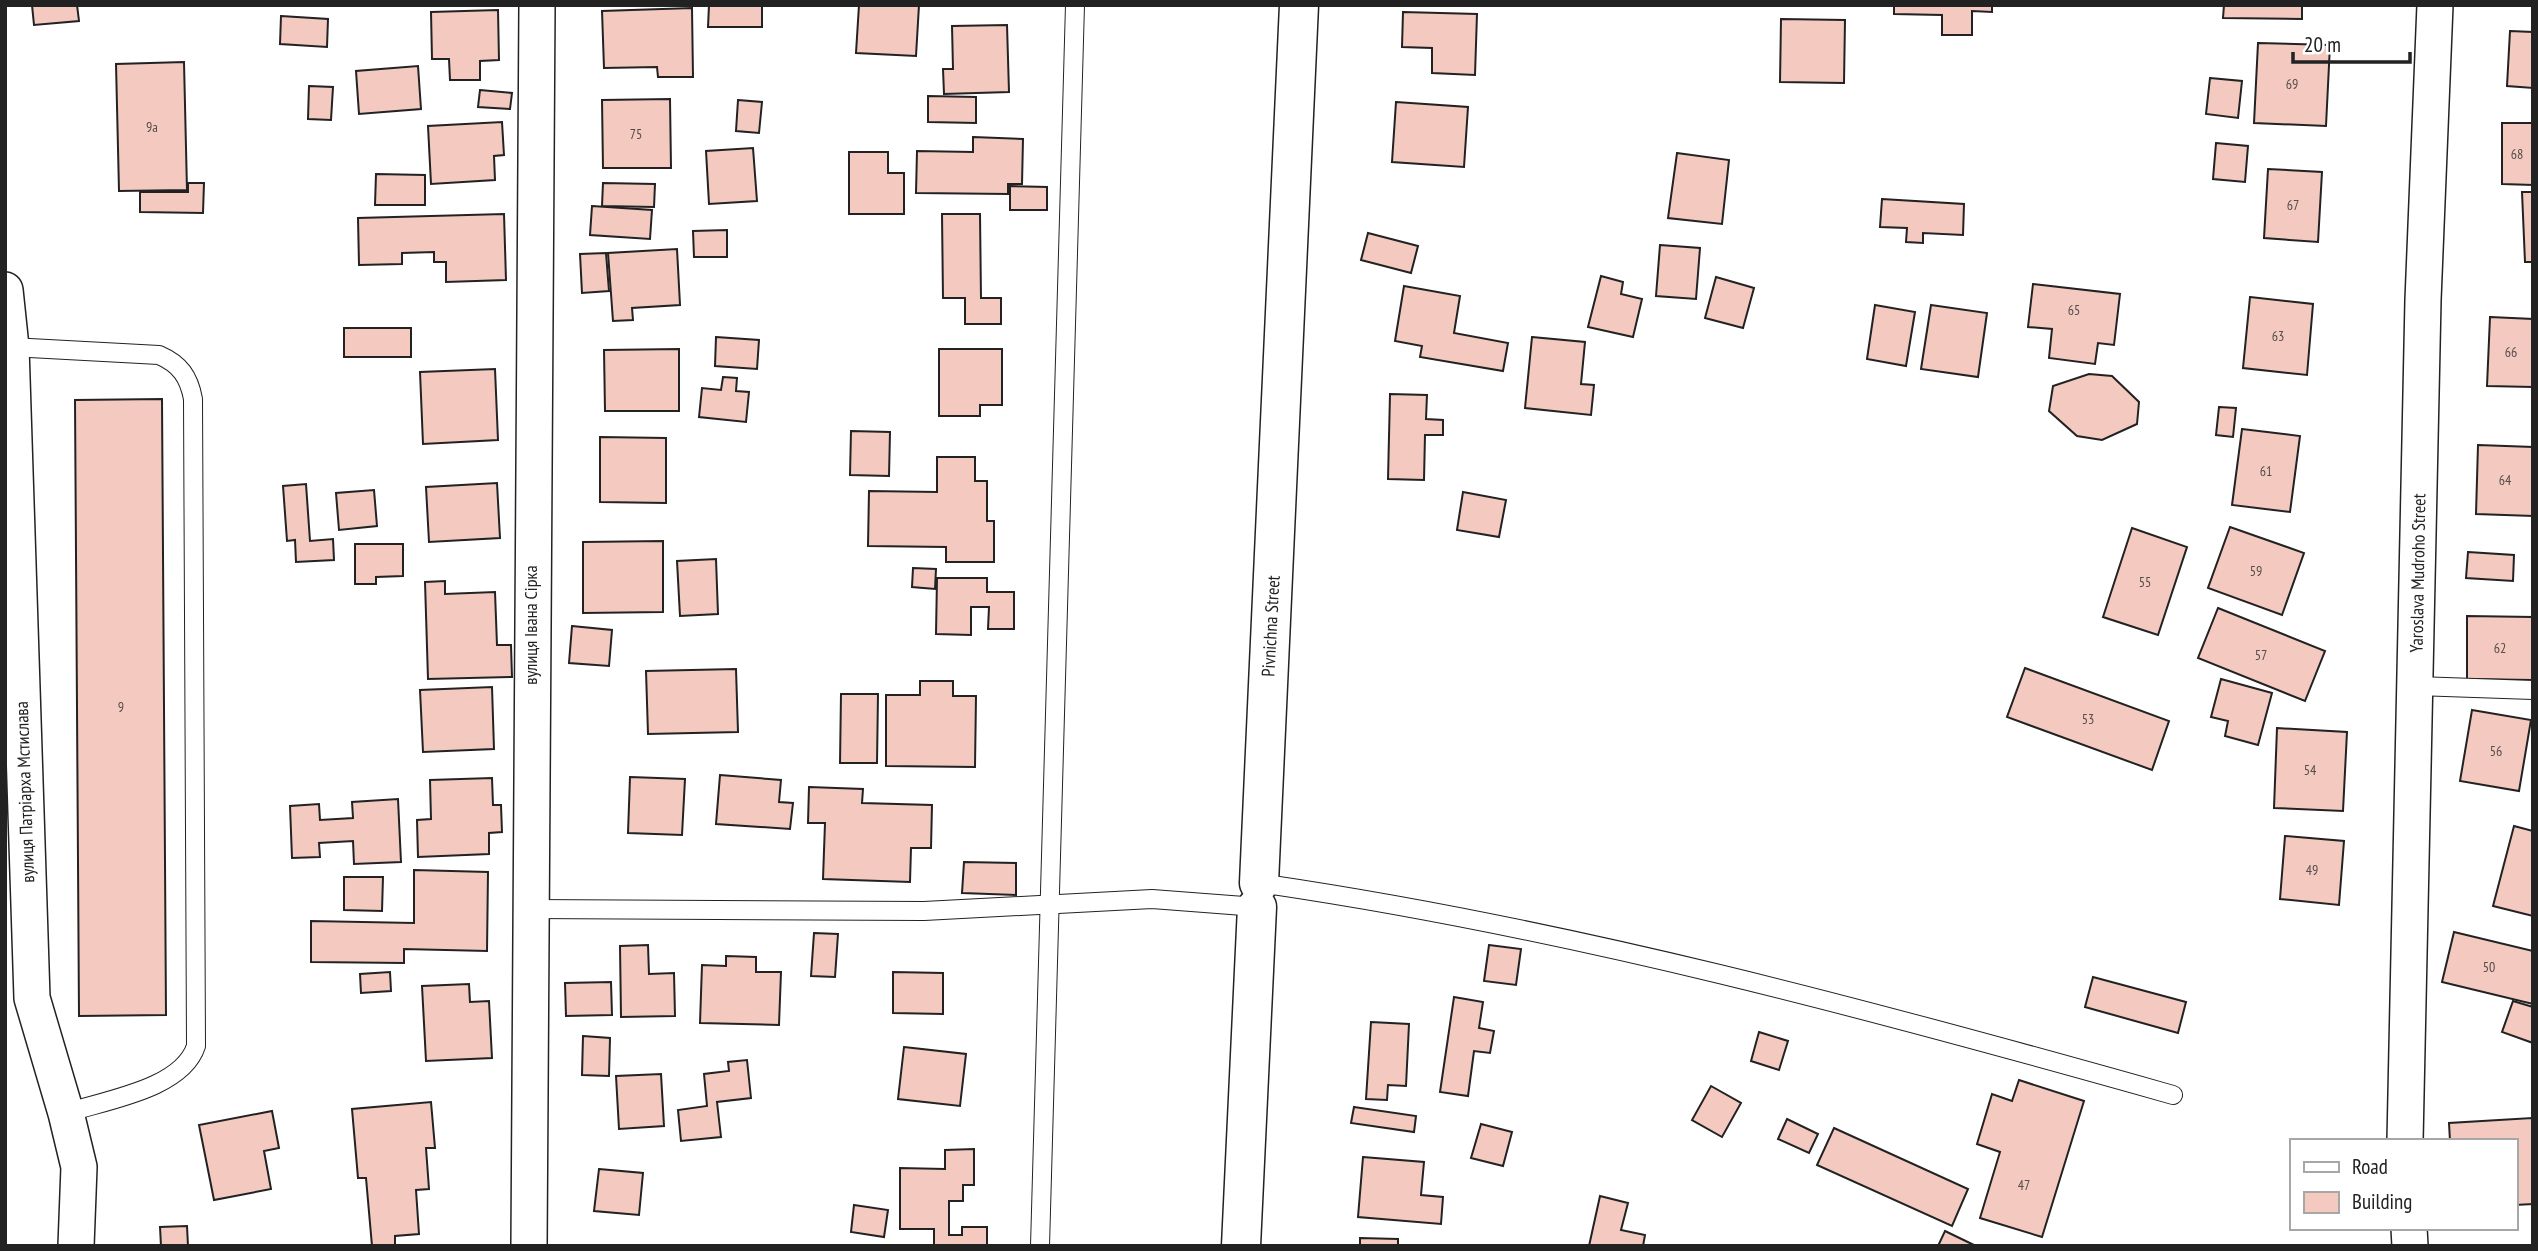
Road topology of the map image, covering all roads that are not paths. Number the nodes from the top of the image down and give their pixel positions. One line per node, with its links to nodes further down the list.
1 (537, 5): 11 (street, вулиця Івана Сірка)
2 (1075, 5): 10 (lane)
3 (1299, 5): 9 (street, Pivnichna Street)
4 (2435, 5): 7 (street, Yaroslava Mudroho Street)
5 (5, 290): 6 (street, вулиця Патріарха Мстислава)
6 (11, 347): 13 (street, вулиця Патріарха Мстислава); 13 (lane)
7 (2416, 686): 8 (lane); 14 (street, Yaroslava Mudroho Street)
8 (2533, 690)
9 (1258, 895): 10 (lane); 12 (lane); 18 (street, Pivnichna Street)
10 (1050, 905): 11 (lane); 17 (lane)
11 (529, 909): 16 (street, вулиця Івана Сірка)
12 (2173, 1095)
13 (66, 1113): 15 (street, вулиця Патріарха Мстислава)
14 (2404, 1139)
15 (76, 1246)
16 (529, 1246)
17 (1040, 1246)
18 (1241, 1246)

